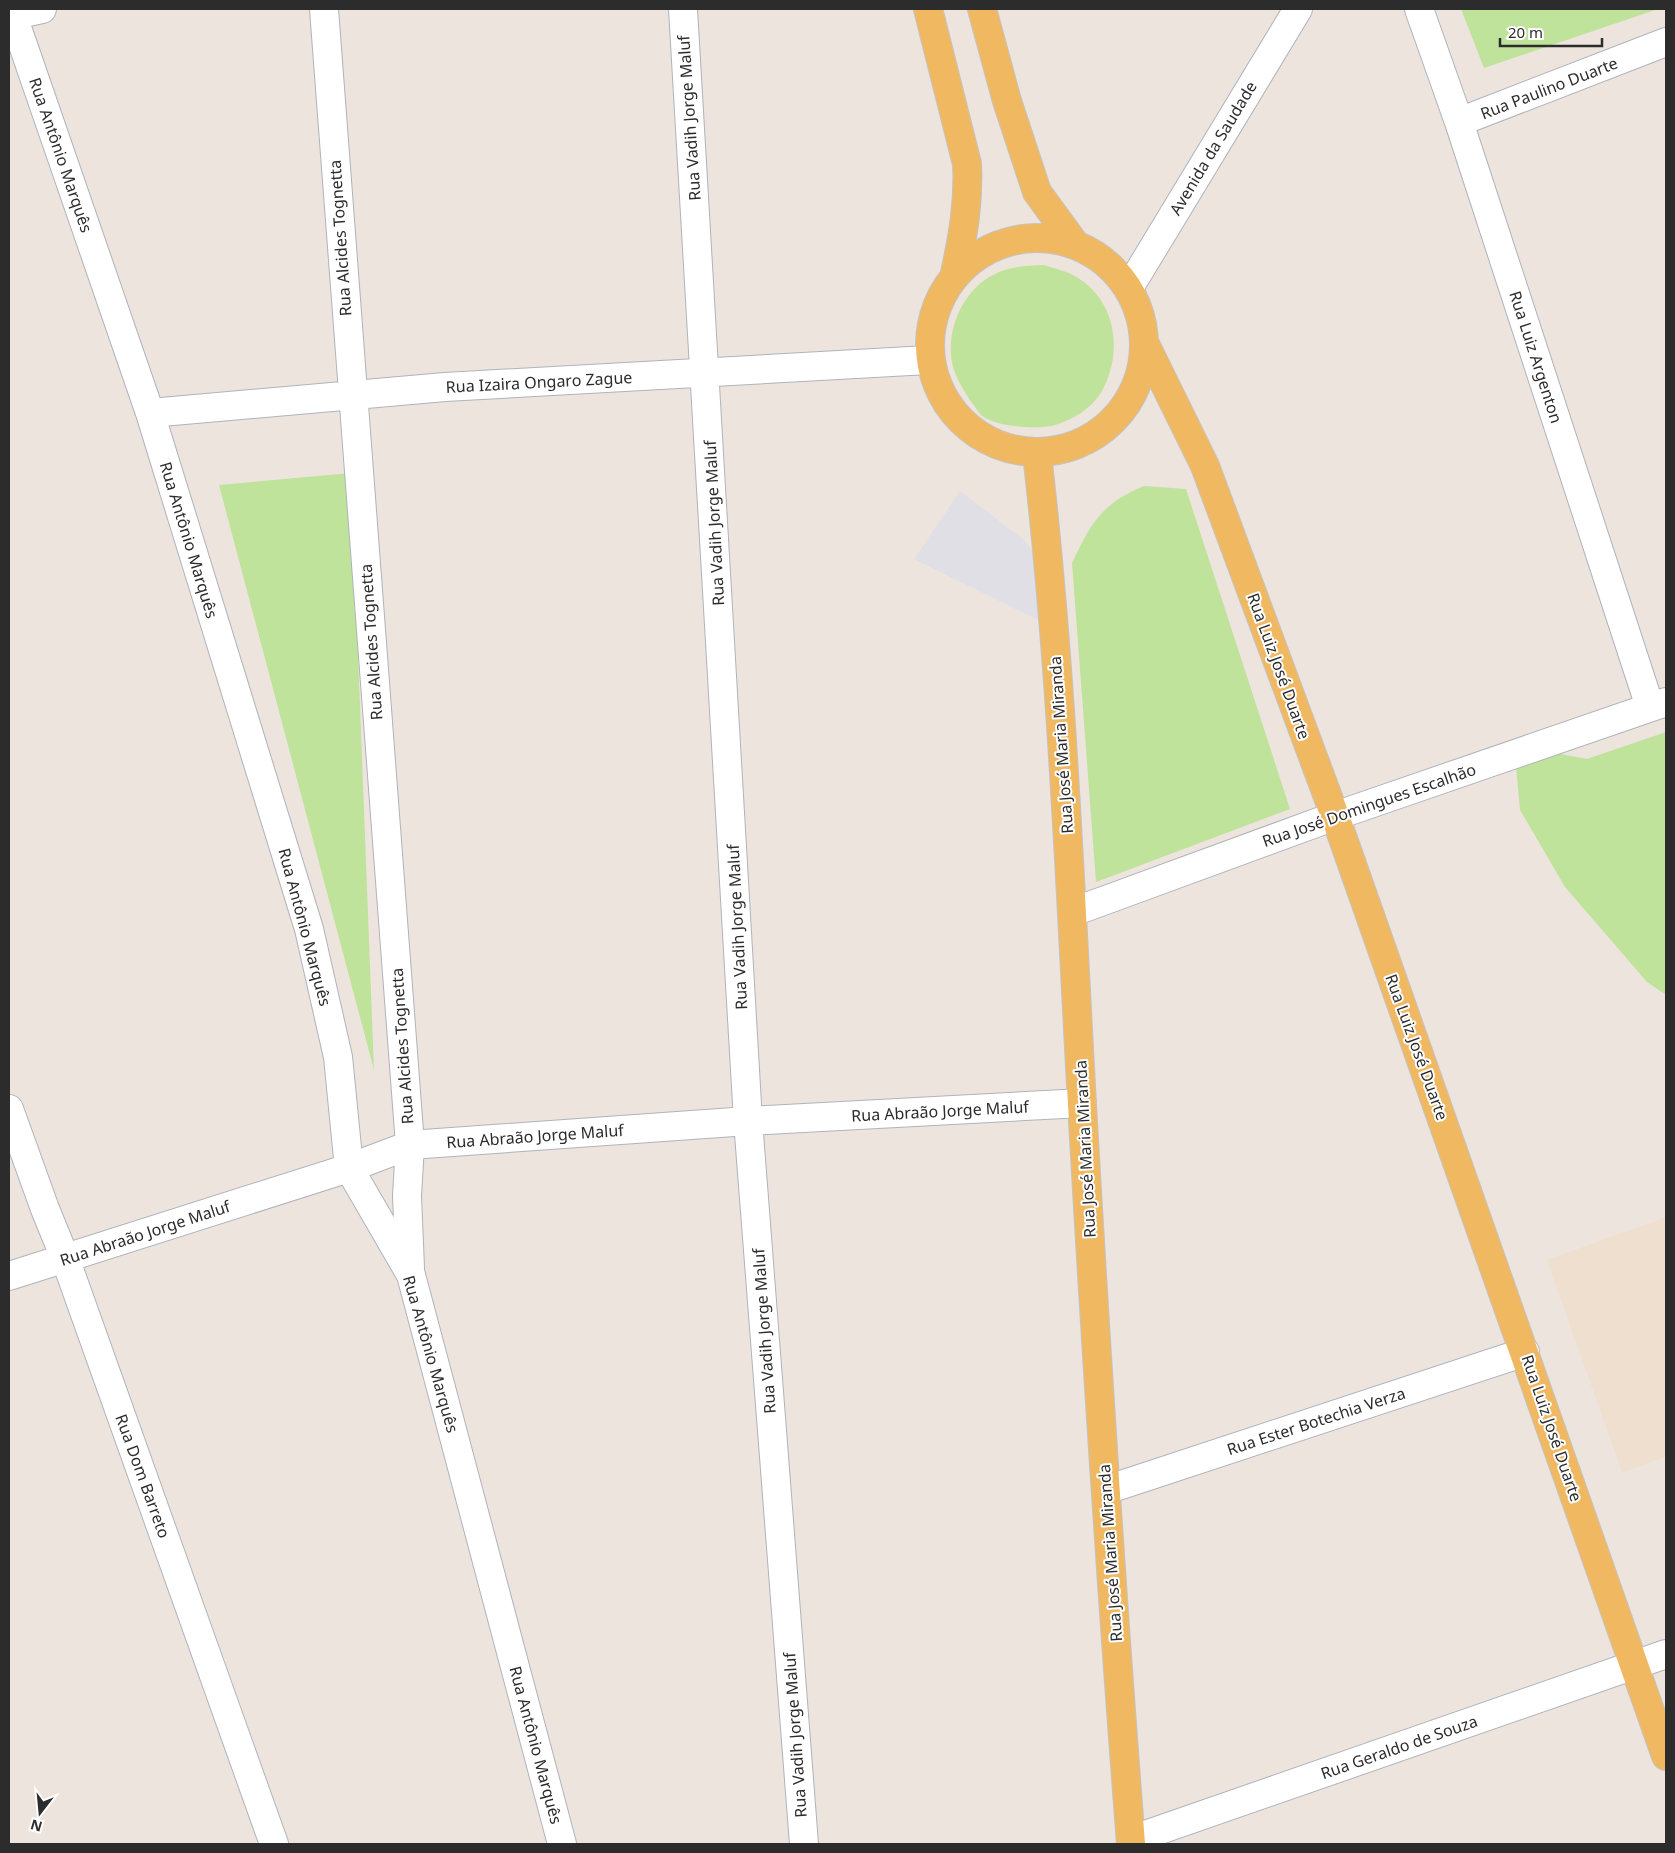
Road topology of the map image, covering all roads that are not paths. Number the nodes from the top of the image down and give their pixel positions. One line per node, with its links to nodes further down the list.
1 (42, 9): 8 (street)
2 (324, 9): 17 (street, Rua Alcides Tognetta)
3 (683, 9): 16 (street, Rua Vadih Jorge Maluf)
4 (928, 9): 12 (main road)
5 (982, 9): 11 (main road)
6 (1298, 9): 13 (street, Avenida da Saudade)
7 (1419, 9): 10 (street, Rua Luiz Argenton)
8 (11, 16): 18 (street, Rua Antônio Marquês)
9 (1666, 42): 10 (street, Rua Paulino Duarte)
10 (1459, 122): 20 (street, Rua Luiz Argenton)
11 (1075, 244): 12 (main road); 13 (main road)
12 (955, 273): 15 (main road)
13 (1129, 288): 14 (main road)
14 (1146, 346): 19 (main road); 21 (main road, Rua Luiz José Duarte)
15 (928, 360): 16 (street, Rua Izaira Ongaro Zague); 19 (main road)
16 (705, 372): 17 (street, Rua Izaira Ongaro Zague); 25 (street, Rua Vadih Jorge Maluf)
17 (352, 396): 18 (street, Rua Izaira Ongaro Zague); 26 (street, Rua Alcides Tognetta)
18 (150, 412): 27 (street, Rua Antônio Marquês)
19 (1037, 454): 22 (main road, Rua José Maria Miranda)
20 (1658, 704): 21 (street, Rua José Domingues Escalhão)
21 (1335, 816): 22 (street, Rua José Domingues Escalhão); 31 (main road, Rua Luiz José Duarte)
22 (1073, 912): 23 (main road, Rua José Maria Miranda)
23 (1082, 1103): 25 (street, Rua Abraão Jorge Maluf); 32 (main road, Rua José Maria Miranda)
24 (9, 1109): 28 (street, Rua Dom Barreto)
25 (748, 1121): 26 (street, Rua Abraão Jorge Maluf); 39 (street, Rua Vadih Jorge Maluf)
26 (410, 1146): 27 (street, Rua Abraão Jorge Maluf); 29 (street, Rua Alcides Tognetta)
27 (349, 1168): 28 (street, Rua Abraão Jorge Maluf); 29 (street, Rua Antônio Marquês)
28 (65, 1258): 30 (street, Rua Abraão Jorge Maluf); 37 (street, Rua Dom Barreto)
29 (411, 1275): 38 (street, Rua Antônio Marquês)
30 (9, 1276)
31 (1525, 1352): 32 (street, Rua Ester Botechia Verza); 34 (main road, Rua Luiz José Duarte)
32 (1106, 1490): 36 (main road, Rua José Maria Miranda)
33 (1666, 1654): 34 (street, Rua Geraldo de Souza)
34 (1635, 1665): 35 (main road, Rua Luiz José Duarte); 36 (street, Rua Geraldo de Souza)
35 (1666, 1756)
36 (1131, 1842)
37 (274, 1844)
38 (562, 1844)
39 (804, 1844)

